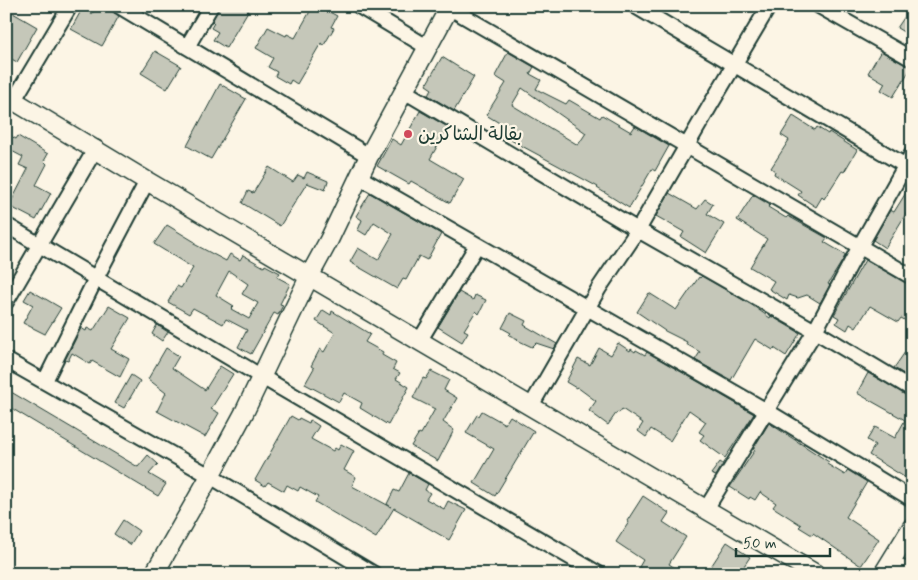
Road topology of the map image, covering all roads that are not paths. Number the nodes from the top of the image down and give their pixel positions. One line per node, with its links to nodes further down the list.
1 (70, 6): 14 (street)
2 (119, 6): 9 (street)
3 (211, 6): 9 (street)
4 (359, 6): 10 (street)
5 (635, 6): 12 (street)
6 (769, 6): 12 (street)
7 (818, 6): 11 (street)
8 (450, 7): 10 (street); 15 (street)
9 (187, 47): 17 (street)
10 (427, 47): 13 (street)
11 (912, 59)
12 (735, 65): 15 (street); 18 (street)
13 (404, 91): 17 (street); 22 (street)
14 (10, 98): 16 (street)
15 (687, 147): 22 (street); 25 (street)
16 (96, 148): 20 (street); 23 (street)
17 (368, 156): 19 (street)
18 (909, 163): 25 (street)
19 (359, 177): 24 (street); 26 (street)
20 (148, 180): 26 (street); 28 (street)
21 (6, 225): 23 (street)
22 (638, 230): 30 (street); 31 (street)
23 (41, 245): 28 (street); 29 (street)
24 (477, 245): 30 (street); 32 (street)
25 (860, 246): 27 (street); 31 (street)
26 (310, 275): 32 (street); 34 (street)
27 (912, 277)
28 (96, 278): 34 (street); 35 (street)
29 (6, 302)
30 (588, 307): 37 (street); 38 (street)
31 (815, 331): 36 (street); 38 (street)
32 (420, 340): 37 (street)
33 (6, 360): 35 (street)
34 (262, 377): 39 (street); 47 (street)
35 (45, 381): 39 (street)
36 (912, 389)
37 (531, 406): 41 (street)
38 (765, 410): 40 (street); 41 (street)
39 (210, 476): 45 (street); 46 (street)
40 (912, 499)
41 (706, 509): 48 (street)
42 (912, 527): 43 (street)
43 (887, 568): 44 (street)
44 (912, 572)
45 (154, 574)
46 (374, 574)
47 (599, 574)
48 (816, 574)

